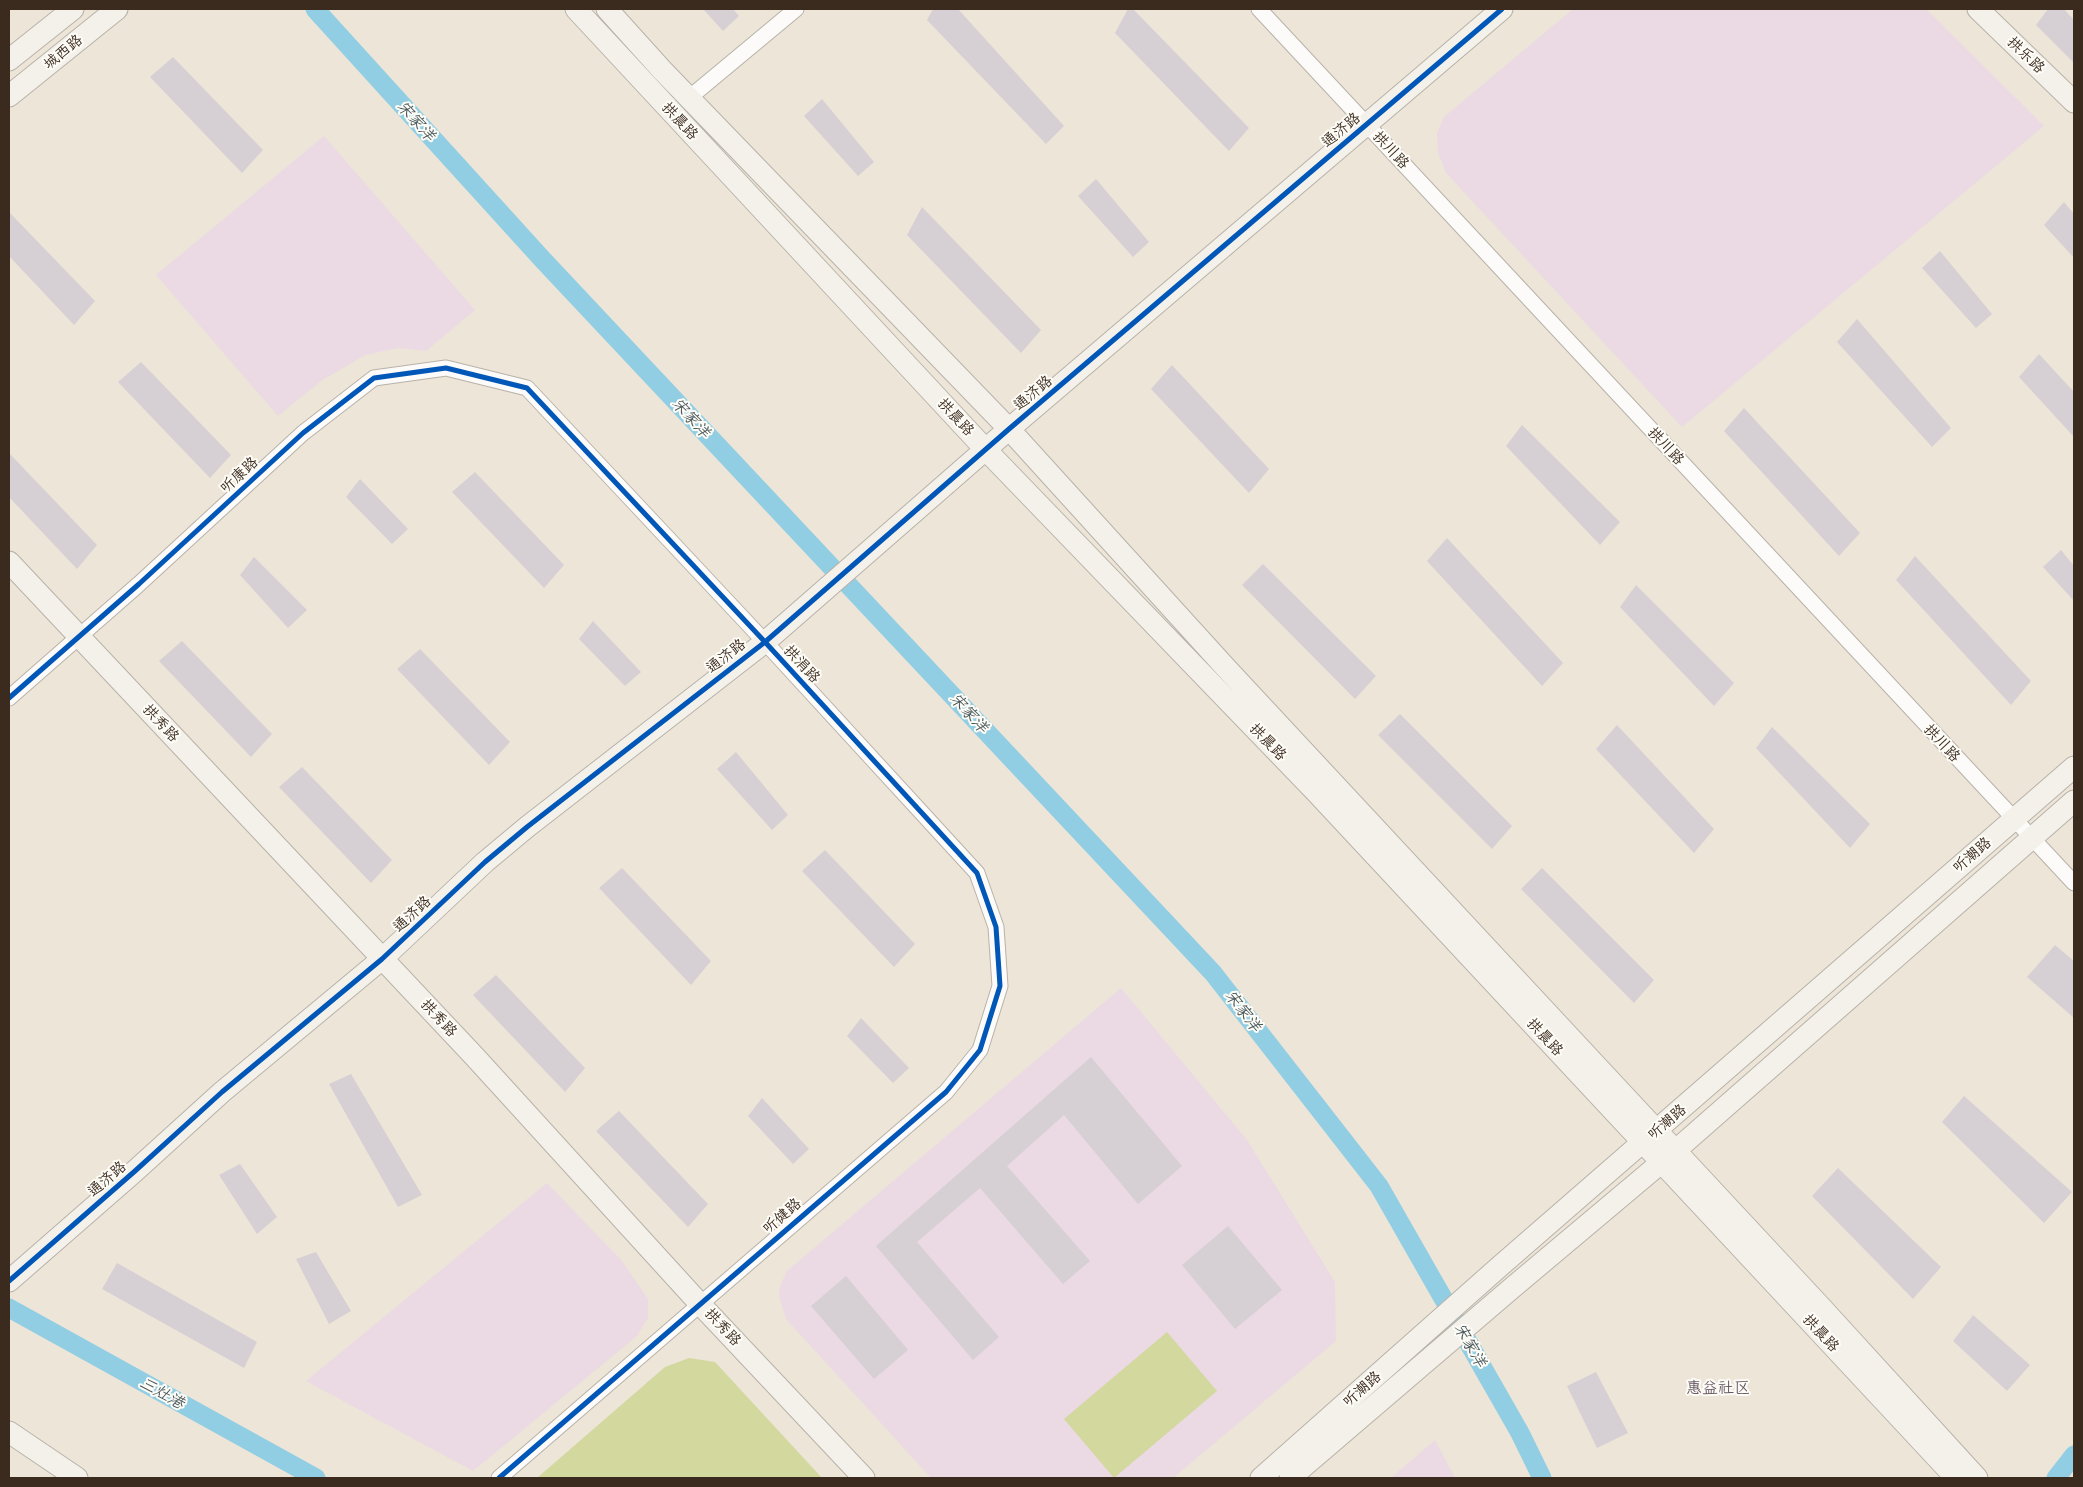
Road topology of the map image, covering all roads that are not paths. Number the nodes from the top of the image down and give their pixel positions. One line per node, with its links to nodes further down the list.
1 (73, 9): 9 (main road, 城西路)
2 (117, 9): 10 (main road, 城西路)
3 (576, 9): 16 (main road, 拱晨路)
4 (607, 9): 11 (main road, 拱晨路)
5 (796, 9): 11 (street)
6 (1259, 9): 13 (street, 拱川路)
7 (1502, 9): 13 (main road, 通济路)
8 (1978, 9): 12 (main road, 拱乐路)
9 (9, 60)
10 (9, 96)
11 (689, 98): 15 (main road, 拱晨路)
12 (2074, 102)
13 (1367, 124): 15 (main road, 通济路); 23 (street, 拱川路)
14 (527, 388): 18 (street, 听康路); 19 (street, 拱涓路)
15 (1009, 429): 16 (main road, 通济路); 28 (main road, 拱晨路)
16 (986, 450): 19 (main road, 通济路); 28 (main road, 拱晨路)
17 (9, 562): 18 (main road, 拱秀路)
18 (79, 637): 20 (street, 听康路); 27 (main road, 拱秀路)
19 (765, 642): 26 (street, 拱涓路); 27 (main road, 通济路)
20 (9, 698)
21 (2074, 767): 23 (main road, 听潮路)
22 (2074, 801): 24 (main road, 听潮路)
23 (2014, 819): 24 (street, 拱川路); 28 (main road, 听潮路)
24 (2032, 837): 25 (street, 拱川路); 29 (main road, 听潮路)
25 (2074, 883)
26 (996, 927): 31 (street, 听健路)
27 (382, 959): 30 (main road, 通济路); 31 (main road, 拱秀路)
28 (1650, 1137): 29 (main road, 拱晨路); 36 (main road, 听潮路)
29 (1668, 1157): 37 (main road, 听潮路); 38 (main road, 拱晨路); 39 (main road, 拱晨路)
30 (9, 1281)
31 (700, 1304): 34 (street, 听健路); 35 (main road, 拱秀路)
32 (9, 1432): 33 (main road)
33 (77, 1478)
34 (499, 1478)
35 (864, 1478)
36 (1261, 1478)
37 (1290, 1478)
38 (1956, 1478)
39 (1977, 1478)

